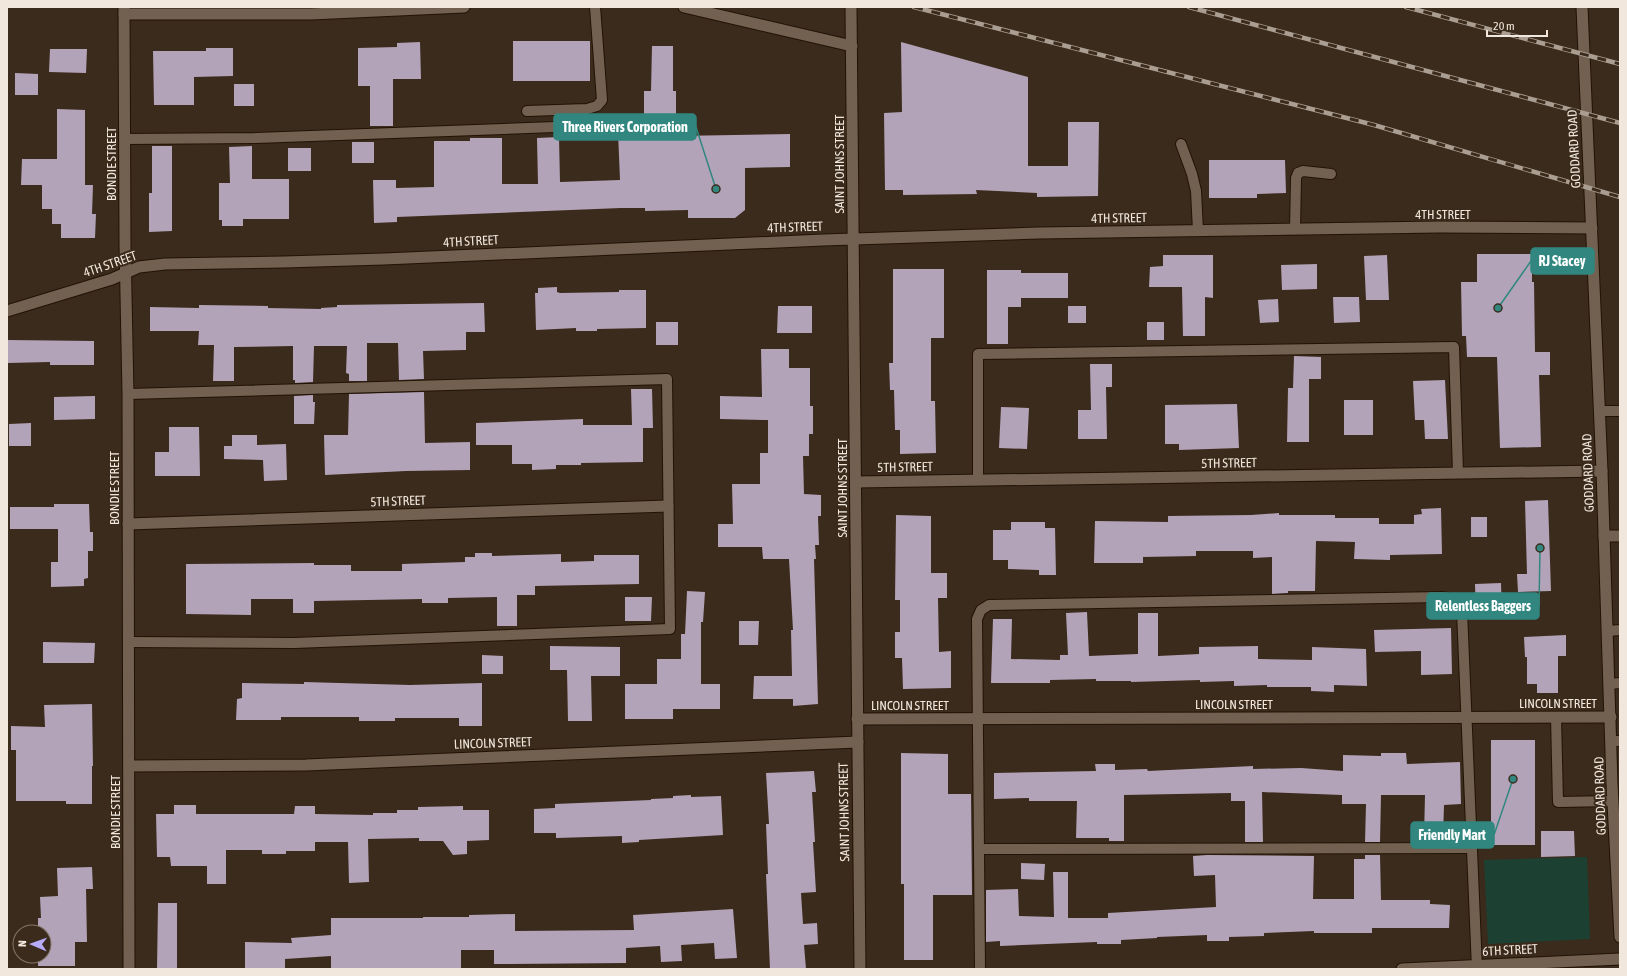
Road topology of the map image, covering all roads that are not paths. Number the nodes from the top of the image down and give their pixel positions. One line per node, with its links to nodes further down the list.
1 (464, 7): 6 (street)
2 (595, 7): 8 (lane)
3 (684, 7): 7 (street)
4 (851, 7): 7 (street, SAINT JOHNS STREET)
5 (1582, 7): 13 (street, GODDARD ROAD)
6 (124, 10): 10 (street, BONDIE STREET)
7 (852, 46): 16 (street, SAINT JOHNS STREET)
8 (527, 111)
9 (609, 125): 10 (lane)
10 (124, 139): 17 (street, BONDIE STREET)
11 (1181, 144): 15 (lane)
12 (1331, 174): 14 (lane)
13 (1592, 228): 14 (street, 4TH STREET); 20 (street, GODDARD ROAD)
14 (1294, 229): 15 (street, 4TH STREET)
15 (1198, 231): 16 (street, 4TH STREET)
16 (853, 239): 17 (street, 4TH STREET); 25 (street, SAINT JOHNS STREET)
17 (126, 273): 18 (street, 4TH STREET); 19 (street, BONDIE STREET)
18 (7, 311)
19 (128, 394): 26 (lane); 27 (street, BONDIE STREET)
20 (1600, 411): 21 (lane); 22 (street, GODDARD ROAD)
21 (1620, 411)
22 (1602, 471): 23 (street, 5TH STREET); 28 (street, GODDARD ROAD)
23 (1458, 473): 24 (street, 5TH STREET); 24 (lane)
24 (978, 480): 25 (street, 5TH STREET)
25 (856, 482): 38 (street, SAINT JOHNS STREET)
26 (668, 506): 27 (street, 5TH STREET); 32 (lane)
27 (128, 524): 32 (street, BONDIE STREET)
28 (1604, 536): 29 (street); 31 (street, GODDARD ROAD)
29 (1620, 536)
30 (1620, 630): 31 (lane)
31 (1608, 631): 33 (street, GODDARD ROAD)
32 (129, 642): 41 (street, BONDIE STREET)
33 (1615, 684): 36 (street, GODDARD ROAD)
34 (1466, 717): 35 (street, LINCOLN STREET); 37 (street, LINCOLN STREET); 37 (lane); 44 (lane)
35 (1556, 717): 36 (street, LINCOLN STREET); 43 (lane)
36 (1611, 717): 39 (street, GODDARD ROAD)
37 (978, 718): 38 (street, LINCOLN STREET); 45 (lane)
38 (857, 719): 40 (street, SAINT JOHNS STREET)
39 (1616, 741): 42 (street, GODDARD ROAD)
40 (858, 742): 41 (street, LINCOLN STREET); 50 (street, SAINT JOHNS STREET)
41 (129, 766): 49 (street, BONDIE STREET)
42 (1616, 784): 43 (street, GODDARD ROAD)
43 (1613, 801): 46 (street, GODDARD ROAD)
44 (1472, 848): 45 (lane); 48 (lane)
45 (979, 849): 51 (lane)
46 (1620, 937)
47 (1620, 959): 48 (street, 6TH STREET)
48 (1477, 967): 52 (street, 6TH STREET)
49 (129, 969)
50 (860, 969)
51 (980, 969)
52 (1402, 969)

